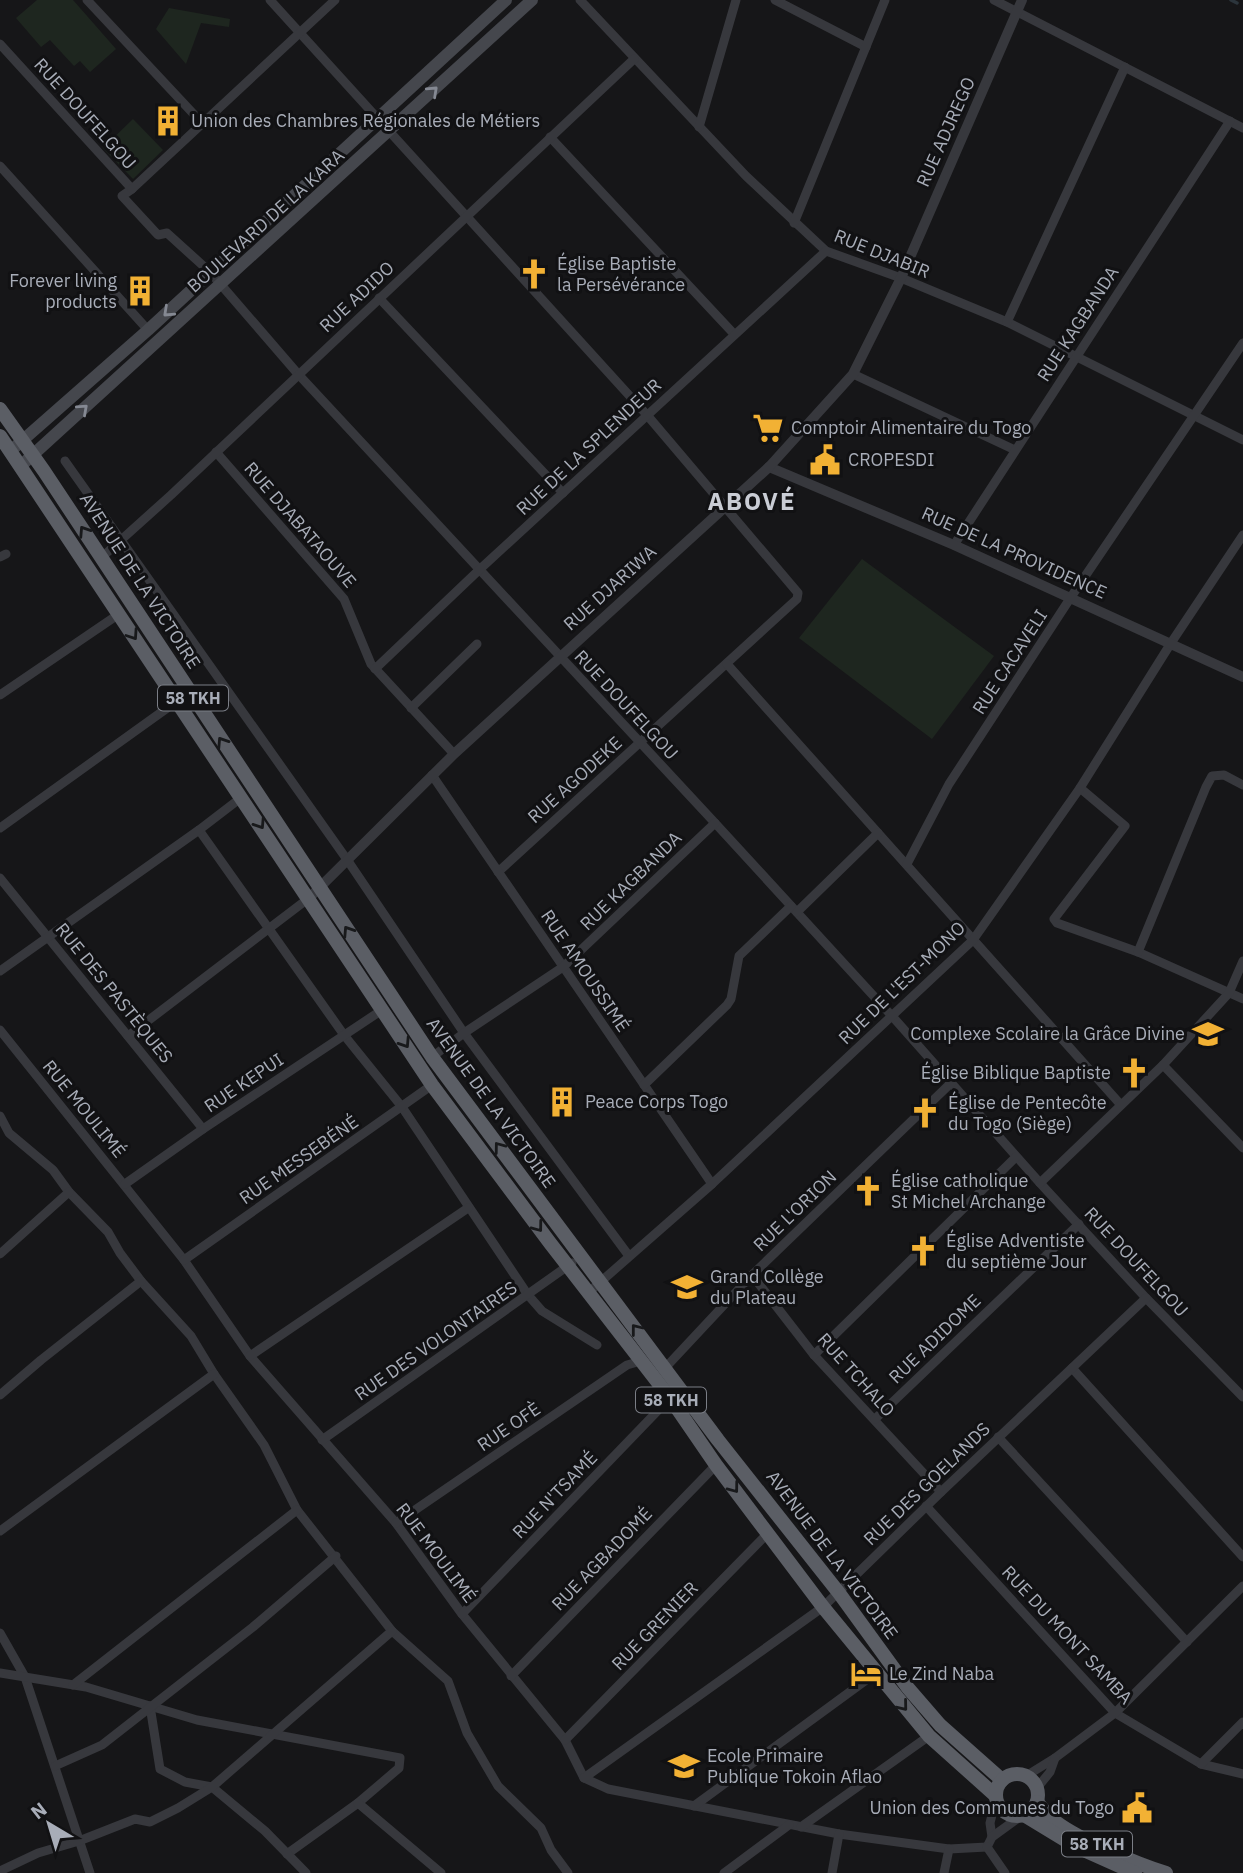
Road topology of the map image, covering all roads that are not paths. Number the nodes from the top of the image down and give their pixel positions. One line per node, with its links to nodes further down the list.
1 (87, 0): 20 (street)
2 (270, 0): 13 (street)
3 (335, 0): 13 (street)
4 (506, 0): 18 (main road, BOULEVARD DE LA KARA)
5 (580, 0): 16 (street, RUE DJABIR)
6 (736, 0): 21 (street)
7 (775, 0): 14 (street)
8 (885, 0): 14 (street)
9 (994, 0): 12 (street)
10 (1023, 0): 12 (street, RUE ADJREGO)
11 (526, 2): 23 (main road, BOULEVARD DE LA KARA, one-way to 11)
12 (1017, 12): 17 (street); 31 (street, RUE ADJREGO)
13 (300, 33): 18 (street); 20 (street)
14 (866, 47): 28 (street)
15 (2, 51): 26 (street, RUE DOUFELGOU)
16 (634, 59): 21 (street, RUE DJABIR); 24 (street, RUE ADIDO)
17 (1125, 67): 19 (street); 34 (street)
18 (377, 119): 23 (street); 30 (main road, BOULEVARD DE LA KARA)
19 (1230, 121): 22 (street); 38 (street, RUE KAGBANDA)
20 (202, 123): 26 (street)
21 (699, 127): 28 (street, RUE DJABIR)
22 (1243, 128)
23 (389, 132): 27 (street); 32 (main road, BOULEVARD DE LA KARA)
24 (550, 137): 27 (street, RUE ADIDO); 36 (street)
25 (0, 166): 35 (street)
26 (132, 189): 30 (street, RUE DOUFELGOU)
27 (466, 216): 33 (street, RUE ADIDO); 42 (street)
28 (794, 223): 29 (street, RUE DJABIR)
29 (826, 251): 31 (street, RUE DJABIR); 36 (street, RUE DE LA SPLENDEUR)
30 (211, 272): 32 (street, RUE DOUFELGOU); 35 (main road, BOULEVARD DE LA KARA, one-way to 35)
31 (901, 278): 34 (street, RUE DJABIR); 40 (street, RUE DJARIWA)
32 (222, 284): 39 (street, RUE DOUFELGOU); 50 (main road, BOULEVARD DE LA KARA, one-way to 32)
33 (379, 298): 39 (street, RUE ADIDO); 54 (street)
34 (1007, 322): 38 (street, RUE DJABIR)
35 (148, 330): 45 (main road, BOULEVARD DE LA KARA)
36 (734, 334): 42 (street, RUE DE LA SPLENDEUR)
37 (1243, 343): 43 (street, RUE CACAVELI)
38 (1075, 356): 43 (street, RUE DJABIR); 47 (street, RUE KAGBANDA)
39 (298, 374): 49 (street, RUE ADIDO); 60 (street, RUE DOUFELGOU)
40 (853, 374): 47 (street); 53 (street, RUE DJARIWA)
41 (0, 409): 45 (highway, AVENUE DE LA VICTOIRE / 58 TKH)
42 (647, 415): 54 (street, RUE DE LA SPLENDEUR); 55 (street)
43 (1195, 416): 46 (street, RUE DJABIR); 61 (street, RUE CACAVELI)
44 (0, 436): 48 (highway, AVENUE DE LA VICTOIRE / 58 TKH)
45 (22, 440): 48 (main road, BOULEVARD DE LA KARA); 50 (highway, AVENUE DE LA VICTOIRE / 58 TKH)
46 (1243, 440)
47 (1015, 450): 58 (street, RUE KAGBANDA)
48 (10, 451): 52 (highway, AVENUE DE LA VICTOIRE / 58 TKH)
49 (216, 452): 57 (street, RUE ADIDO); 67 (street, RUE DJABATAOUVE)
50 (32, 455): 52 (main road, BOULEVARD DE LA KARA); 59 (highway, AVENUE DE LA VICTOIRE / 58 TKH, one-way to 50)
51 (65, 461): 57 (street)
52 (21, 466): 62 (highway, AVENUE DE LA VICTOIRE / 58 TKH)
53 (769, 467): 55 (street, RUE DJARIWA); 58 (street, RUE DE LA PROVIDENCE)
54 (563, 493): 60 (street, RUE DE LA SPLENDEUR)
55 (725, 507): 65 (street, RUE DJARIWA); 66 (street, RUE AGODEKE)
56 (1243, 535): 63 (street, RUE DE L'EST-MONO)
57 (120, 541): 59 (street, RUE ADIDO); 82 (street)
58 (954, 545): 61 (street, RUE DE LA PROVIDENCE)
59 (101, 558): 86 (highway, AVENUE DE LA VICTOIRE / 58 TKH, one-way to 59)
60 (479, 570): 65 (street, RUE DOUFELGOU); 67 (street, RUE DE LA SPLENDEUR)
61 (1071, 597): 63 (street, RUE DE LA PROVIDENCE); 83 (street, RUE CACAVELI)
62 (119, 614): 69 (street); 70 (highway, AVENUE DE LA VICTOIRE / 58 TKH, one-way to 70)
63 (1171, 643): 68 (street, RUE DE LA PROVIDENCE); 76 (street, RUE DE L'EST-MONO)
64 (477, 644): 71 (street)
65 (561, 657): 72 (street, RUE DOUFELGOU); 73 (street, RUE DJARIWA)
66 (727, 664): 72 (street, RUE AGODEKE); 81 (street)
67 (375, 669): 71 (street, RUE DJABATAOUVE)
68 (1243, 677)
69 (0, 695)
70 (177, 701): 77 (highway, AVENUE DE LA VICTOIRE / 58 TKH); 79 (street)
71 (411, 708): 73 (street, RUE DJABATAOUVE)
72 (639, 743): 78 (street, RUE DOUFELGOU); 84 (street, RUE AGODEKE)
73 (454, 754): 74 (street, RUE DJARIWA)
74 (432, 775): 82 (street, RUE DJARIWA); 84 (street, RUE AMOUSSIMÉ)
75 (1243, 785): 91 (street)
76 (1080, 788): 90 (street, RUE DE L'EST-MONO); 91 (street)
77 (242, 797): 80 (street); 86 (highway, AVENUE DE LA VICTOIRE / 58 TKH, one-way to 86)
78 (715, 823): 87 (street, RUE DOUFELGOU); 93 (street, RUE KAGBANDA)
79 (0, 828)
80 (200, 830): 88 (street); 89 (street)
81 (878, 833): 83 (street); 87 (street)
82 (348, 861): 86 (street, RUE DJARIWA); 100 (street)
83 (907, 864): 90 (street)
84 (498, 872): 93 (street, RUE AMOUSSIMÉ)
85 (0, 878): 89 (street, RUE DES PASTÈQUES)
86 (314, 893): 88 (street); 97 (highway, AVENUE DE LA VICTOIRE / 58 TKH); 103 (highway, AVENUE DE LA VICTOIRE / 58 TKH, one-way to 86)
87 (794, 909): 98 (street, RUE DOUFELGOU); 107 (street)
88 (268, 929): 101 (street); 102 (street)
89 (49, 937): 94 (street); 101 (street, RUE DES PASTÈQUES)
90 (973, 940): 98 (street, RUE DE L'EST-MONO); 108 (street)
91 (1138, 952): 95 (street)
92 (1243, 961): 95 (street)
93 (563, 967): 100 (street, RUE KAGBANDA); 107 (street, RUE AMOUSSIMÉ)
94 (0, 971)
95 (1229, 993): 96 (street); 104 (street)
96 (1243, 999)
97 (382, 1010): 102 (street, RUE KEPUI); 106 (highway, AVENUE DE LA VICTOIRE / 58 TKH, one-way to 106)
98 (892, 1016): 105 (street, RUE DOUFELGOU); 116 (street, RUE DE L'EST-MONO)
99 (0, 1030): 115 (street, RUE MOULIMÉ)
100 (464, 1033): 103 (street, RUE KAGBANDA); 122 (street)
101 (128, 1035): 111 (street, RUE DES PASTÈQUES)
102 (344, 1035): 109 (street); 111 (street, RUE KEPUI)
103 (432, 1057): 121 (highway, AVENUE DE LA VICTOIRE / 58 TKH, one-way to 103)
104 (1163, 1065): 108 (street); 112 (street)
105 (951, 1083): 113 (street, RUE DOUFELGOU); 125 (street, RUE L'ORION)
106 (432, 1085): 109 (street, RUE MESSEBÉNÉ); 124 (highway, AVENUE DE LA VICTOIRE / 58 TKH, one-way to 124)
107 (644, 1085): 116 (street, RUE AMOUSSIMÉ)
108 (1121, 1105): 114 (street)
109 (402, 1107): 118 (street); 123 (street, RUE MESSEBÉNÉ)
110 (0, 1116): 117 (street)
111 (203, 1129): 115 (street, RUE KEPUI)
112 (1243, 1148)
113 (1016, 1157): 114 (street, RUE DOUFELGOU); 131 (street)
114 (1040, 1183): 119 (street, RUE DOUFELGOU)
115 (125, 1184): 123 (street, RUE MOULIMÉ)
116 (712, 1184): 122 (street, RUE DE L'EST-MONO)
117 (69, 1192): 120 (street); 126 (street)
118 (468, 1208): 128 (street); 132 (street)
119 (1079, 1224): 129 (street, RUE DOUFELGOU); 140 (street, RUE ADIDOME)
120 (0, 1254)
121 (580, 1256): 124 (street, RUE DES VOLONTAIRES); 127 (highway, AVENUE DE LA VICTOIRE / 58 TKH)
122 (629, 1256): 127 (street, RUE DE L'EST-MONO)
123 (184, 1260): 132 (street, RUE MOULIMÉ)
124 (568, 1266): 127 (highway, AVENUE DE LA VICTOIRE / 58 TKH); 128 (street, RUE DES VOLONTAIRES)
125 (752, 1275): 131 (street, RUE TCHALO); 134 (street, RUE L'ORION)
126 (141, 1281): 136 (street); 137 (street)
127 (594, 1287): 133 (highway, AVENUE DE LA VICTOIRE / 58 TKH); 134 (highway, AVENUE DE LA VICTOIRE / 58 TKH, one-way to 127)
128 (528, 1295): 130 (street); 142 (street, RUE DES VOLONTAIRES)
129 (1146, 1298): 135 (street, RUE DES GOELANDS); 138 (street, RUE DOUFELGOU)
130 (597, 1345)
131 (814, 1355): 140 (street, RUE TCHALO)
132 (250, 1356): 142 (street, RUE MOULIMÉ)
133 (641, 1361): 139 (highway, AVENUE DE LA VICTOIRE / 58 TKH); 147 (street, RUE OFÈ)
134 (666, 1367): 153 (highway, AVENUE DE LA VICTOIRE / 58 TKH)
135 (1072, 1368): 141 (street, RUE DES GOELANDS); 151 (street)
136 (214, 1374): 146 (street); 148 (street)
137 (0, 1395)
138 (1243, 1397)
139 (670, 1398): 143 (highway, AVENUE DE LA VICTOIRE / 58 TKH); 155 (street, RUE N'TSAMÉ)
140 (875, 1419): 144 (street, RUE TCHALO)
141 (998, 1437): 144 (street, RUE DES GOELANDS); 158 (street)
142 (321, 1440): 147 (street, RUE MOULIMÉ)
143 (716, 1465): 149 (highway, AVENUE DE LA VICTOIRE / 58 TKH, one-way to 149); 161 (street, RUE AGBADOMÉ)
144 (941, 1492): 145 (street, RUE DES GOELANDS)
145 (926, 1506): 153 (street, RUE DES GOELANDS); 165 (street, RUE DU MONT SAMBA)
146 (297, 1510): 150 (street); 163 (street)
147 (396, 1523): 155 (street, RUE MOULIMÉ)
148 (0, 1531)
149 (768, 1534): 154 (highway, AVENUE DE LA VICTOIRE / 58 TKH); 169 (street, RUE GRENIER)
150 (336, 1556): 156 (street); 164 (street)
151 (1243, 1557)
152 (1243, 1586): 158 (street)
153 (839, 1593): 154 (street, RUE DES GOELANDS); 176 (highway, AVENUE DE LA VICTOIRE / 58 TKH)
154 (823, 1607): 159 (highway, AVENUE DE LA VICTOIRE / 58 TKH); 175 (street, RUE DES GOELANDS)
155 (462, 1614): 161 (street, RUE MOULIMÉ)
156 (392, 1631): 167 (street); 195 (street)
157 (0, 1633): 162 (street)
158 (1187, 1642): 165 (street)
159 (877, 1672): 168 (highway, AVENUE DE LA VICTOIRE / 58 TKH, one-way to 168); 181 (street)
160 (0, 1673): 162 (street)
161 (511, 1676): 169 (street, RUE MOULIMÉ)
162 (25, 1677): 163 (street); 172 (street)
163 (73, 1685): 164 (street)
164 (150, 1706): 167 (street); 172 (street); 177 (street)
165 (1115, 1713): 170 (street); 171 (street, RUE DU MONT SAMBA)
166 (1243, 1722): 171 (street)
167 (271, 1734): 177 (street); 180 (street)
168 (929, 1736): 179 (highway, AVENUE DE LA VICTOIRE / 58 TKH); 184 (street)
169 (565, 1740): 175 (street, RUE MOULIMÉ)
170 (1055, 1758): 174 (street); 178 (street)
171 (1201, 1764): 173 (street, RUE DU MONT SAMBA)
172 (55, 1766): 187 (street)
173 (1243, 1774)
174 (1026, 1776): 176 (highway); 178 (highway)
175 (584, 1778): 181 (street)
176 (1002, 1780): 179 (highway)
177 (212, 1787): 187 (street); 190 (street)
178 (1037, 1795): 182 (highway); 201 (highway, 58 TKH)
179 (996, 1797): 182 (highway); 186 (street)
180 (358, 1803): 190 (street); 194 (street)
181 (694, 1806): 183 (street)
182 (1023, 1815): 186 (street); 200 (highway, 58 TKH)
183 (789, 1825): 184 (street); 196 (street)
184 (801, 1827): 185 (street)
185 (839, 1834): 189 (street); 197 (street)
186 (992, 1837): 188 (street)
187 (79, 1841): 191 (street); 192 (street)
188 (987, 1847): 189 (street); 199 (street)
189 (949, 1849): 198 (street)
190 (287, 1854): 193 (street)
191 (0, 1871)
192 (90, 1873)
193 (306, 1873)
194 (441, 1873)
195 (568, 1873)
196 (724, 1873)
197 (832, 1873)
198 (944, 1873)
199 (1005, 1873)
200 (1135, 1873)
201 (1166, 1873)

